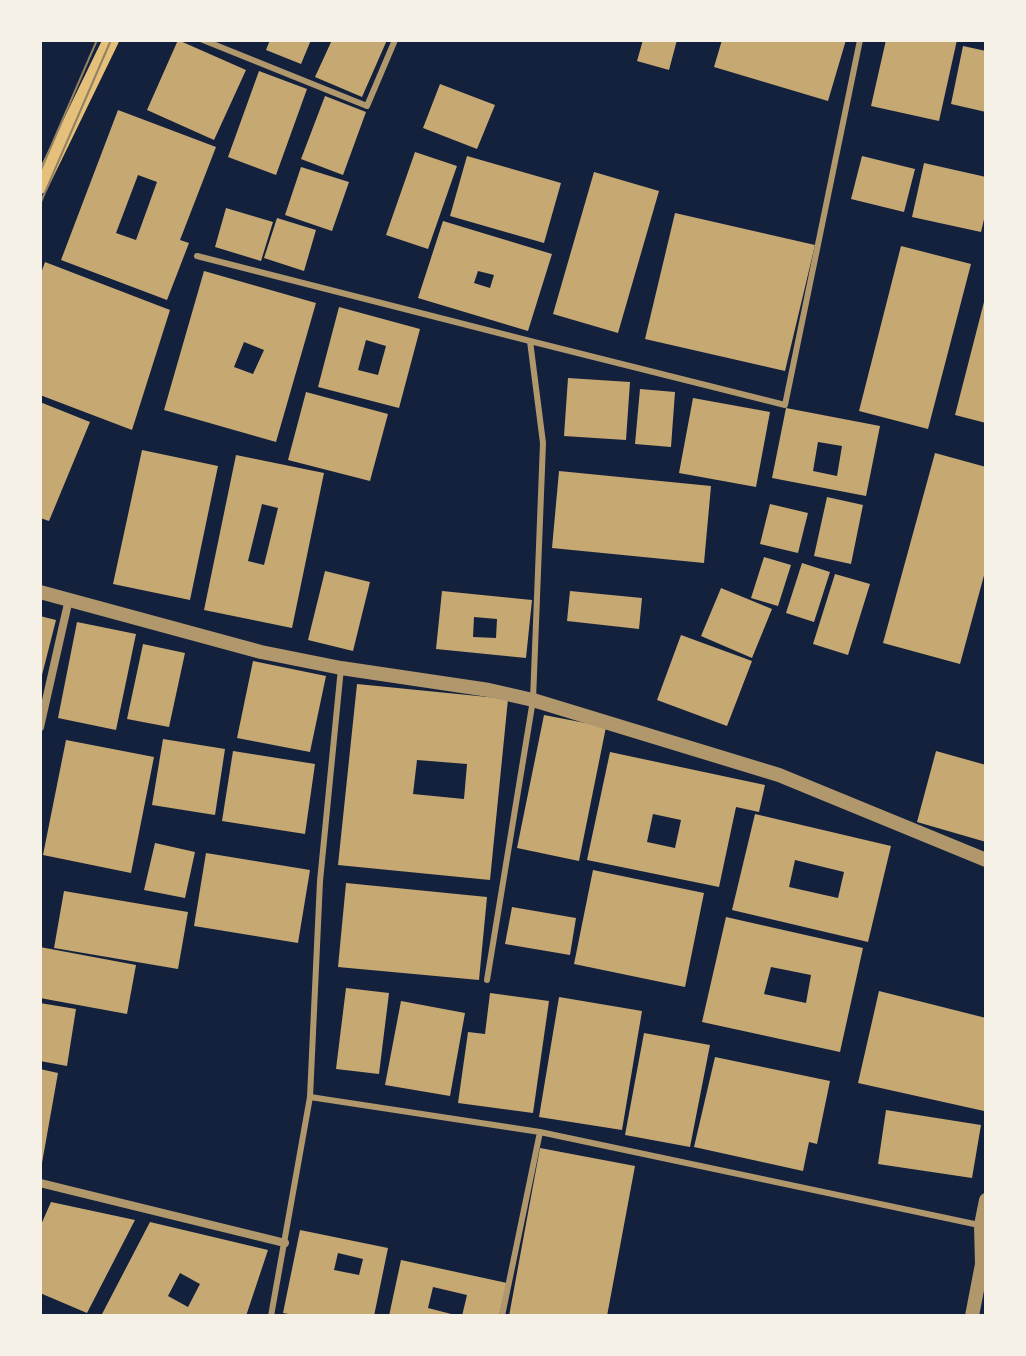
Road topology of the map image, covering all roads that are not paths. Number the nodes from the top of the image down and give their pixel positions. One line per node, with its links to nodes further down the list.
1 (111, 40): 5 (main road)
2 (203, 40): 3 (lane)
3 (395, 40)
4 (860, 40): 7 (lane)
5 (40, 186)
6 (197, 256): 7 (lane)
7 (530, 341): 11 (lane)
8 (40, 592): 9 (street)
9 (69, 599): 10 (street); 12 (street)
10 (341, 668): 11 (street); 15 (lane)
11 (533, 700): 13 (street); 14 (lane)
12 (40, 727)
13 (986, 860)
14 (487, 980)
15 (310, 1097): 16 (lane); 20 (lane)
16 (540, 1132): 19 (lane); 23 (lane)
17 (40, 1183): 20 (street)
18 (986, 1200): 19 (street)
19 (981, 1225): 21 (street)
20 (285, 1243): 22 (lane)
21 (984, 1265): 24 (street)
22 (271, 1316)
23 (502, 1316)
24 (972, 1316)

